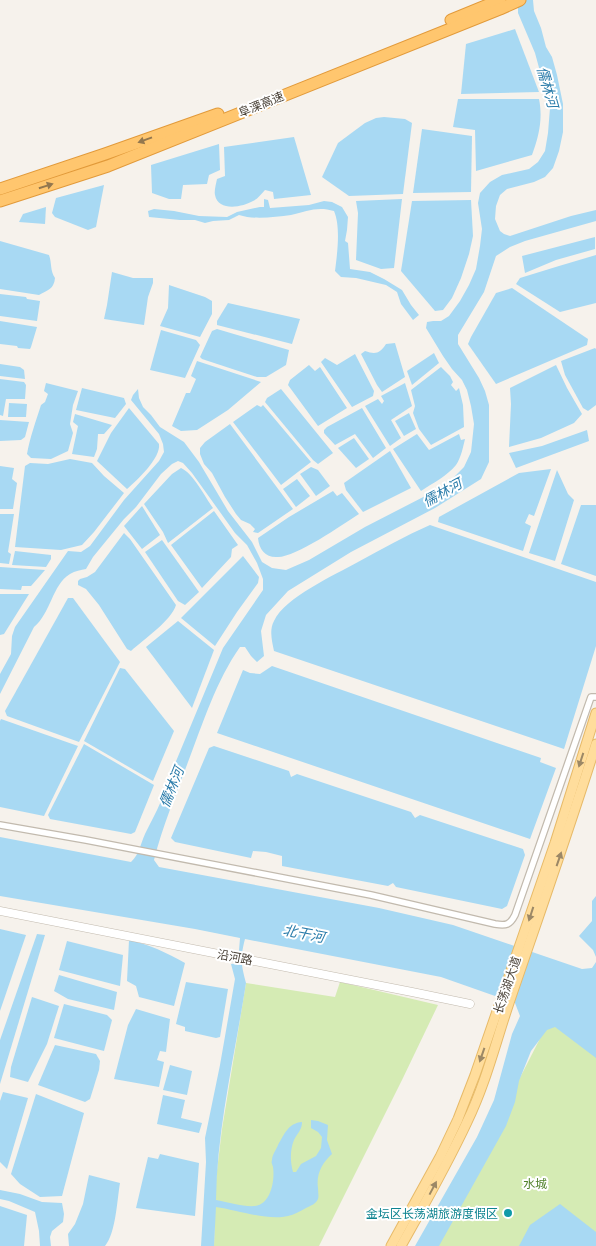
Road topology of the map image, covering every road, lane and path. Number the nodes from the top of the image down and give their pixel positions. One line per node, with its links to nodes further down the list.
1 (520, 0): 2 (highway, 阜溧高速)
2 (500, 3): 3 (highway, 阜溧高速, one-way to 3); 4 (highway, 阜溧高速, one-way to 2)
3 (0, 189)
4 (0, 201)
5 (596, 697): 8 (street)
6 (596, 713): 10 (main road, 长荡湖大道, one-way to 10)
7 (596, 744): 10 (main road, 长荡湖大道, one-way to 7)
8 (0, 825)
9 (0, 911): 11 (street, 沿河路)
10 (527, 937): 12 (main road, 长荡湖大道)
11 (470, 1004)
12 (502, 1011): 13 (main road, 长荡湖大道, one-way to 13); 14 (main road, 长荡湖大道, one-way to 12)
13 (391, 1246)
14 (401, 1246)

